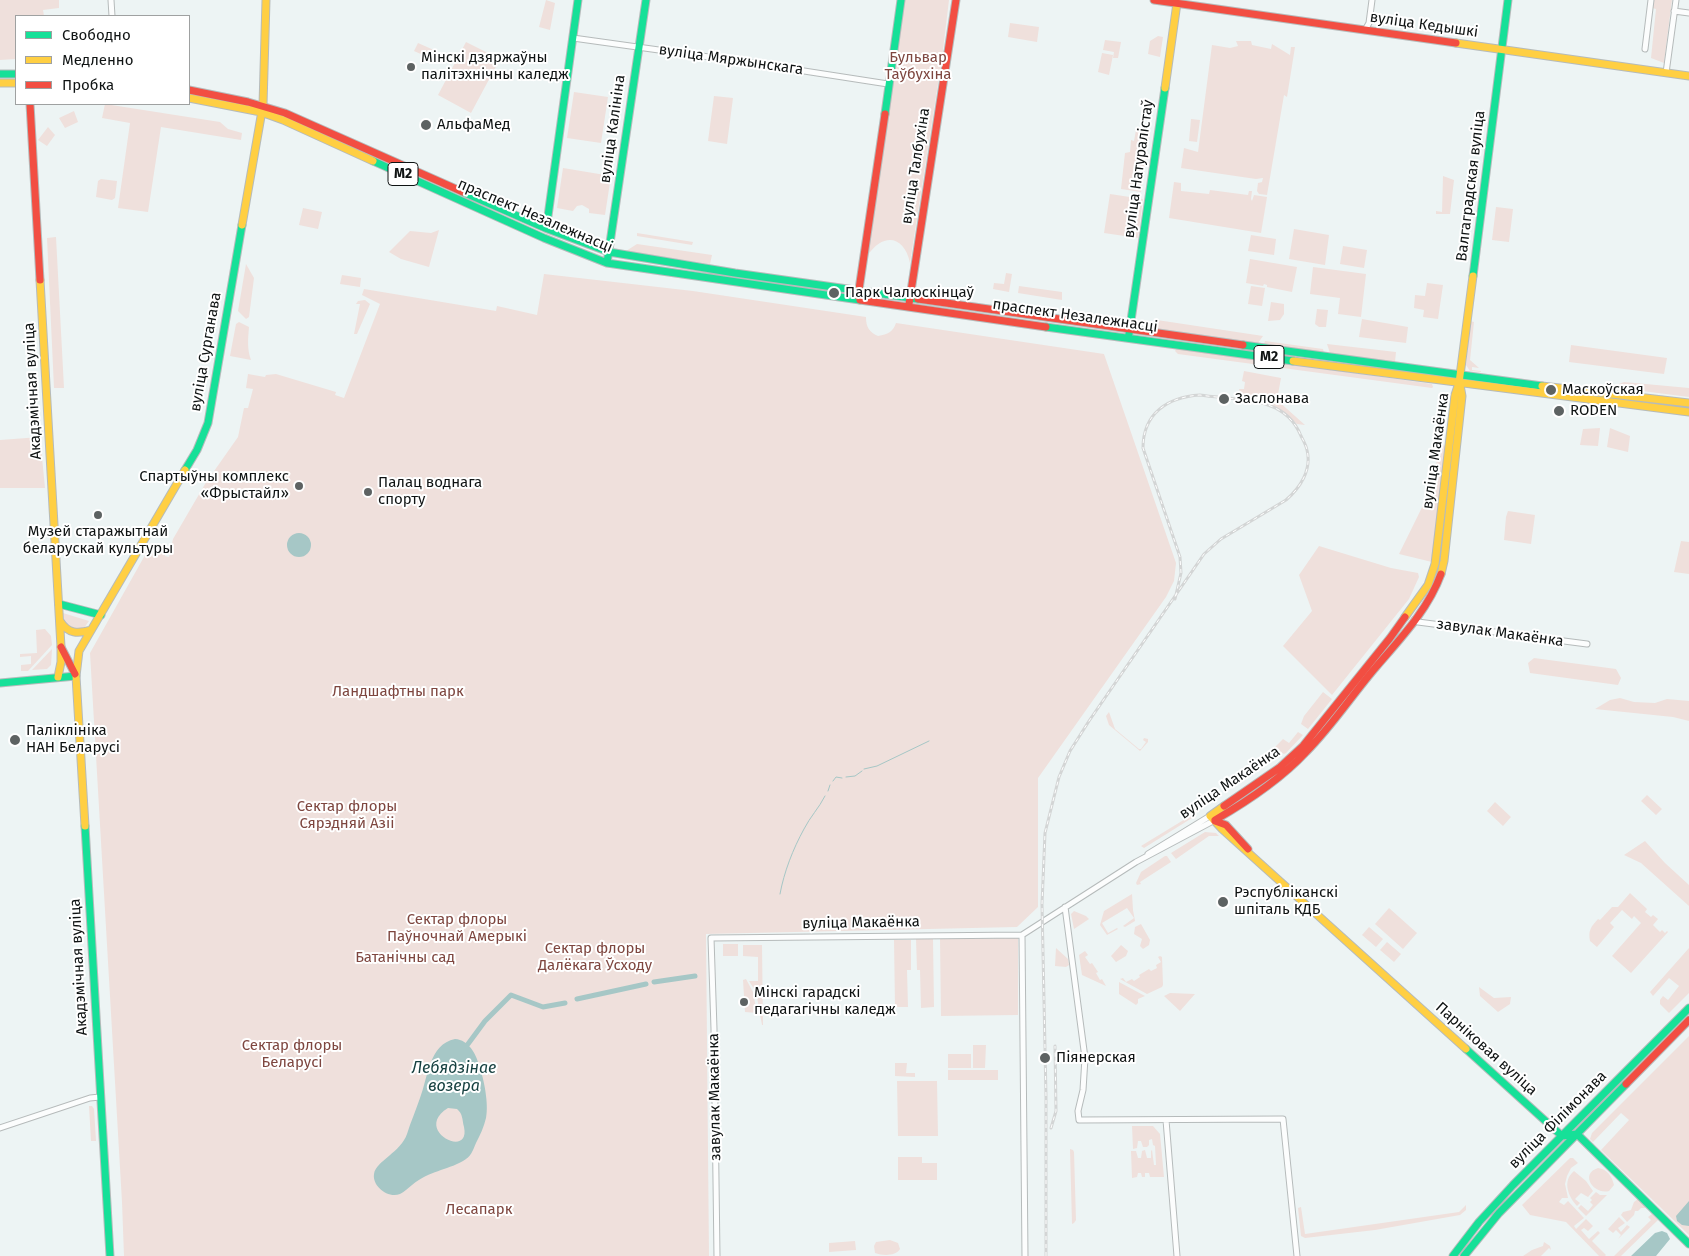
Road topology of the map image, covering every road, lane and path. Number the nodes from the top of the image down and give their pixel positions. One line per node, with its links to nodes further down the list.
1 (111, 0): 15 (street)
2 (266, 0): 31 (main road, вуліца Сурганава)
3 (578, 0): 17 (main road)
4 (646, 0): 18 (main road, вуліца Калініна)
5 (900, 0): 27 (main road)
6 (956, 0): 36 (main road, вуліца Талбухіна)
7 (1154, 0): 12 (main road, вуліца Кедышкі)
8 (1372, 0): 16 (street)
9 (1508, 0): 20 (main road, Валгаградская вуліца)
10 (1651, 0): 19 (street)
11 (1676, 0): 13 (street)
12 (1177, 3): 16 (main road, вуліца Кедышкі); 38 (main road, вуліца Натуралістаў)
13 (1674, 11): 14 (street); 21 (street)
14 (1689, 13)
15 (112, 15)
16 (1365, 30): 20 (main road, вуліца Кедышкі)
17 (573, 38): 18 (street, вуліца Мяржынскага); 32 (main road)
18 (639, 47): 27 (street, вуліца Мяржынскага); 33 (main road, вуліца Калініна)
19 (1645, 49)
20 (1502, 50): 21 (main road, вуліца Кедышкі); 40 (main road, Валгаградская вуліца)
21 (1666, 73): 24 (main road, вуліца Кедышкі)
22 (0, 74): 23 (main road)
23 (15, 74)
24 (1689, 76)
25 (0, 83): 26 (main road)
26 (15, 83)
27 (888, 84): 35 (main road)
28 (190, 90): 31 (main road, праспект Незалежнасці / М2)
29 (190, 98): 31 (main road, праспект Незалежнасці / М2)
30 (30, 105): 45 (main road, Акадэмічная вуліца)
31 (262, 109): 32 (main road, праспект Незалежнасці / М2); 34 (main road, праспект Незалежнасці / М2); 46 (main road, вуліца Сурганава)
32 (545, 228): 33 (main road, праспект Незалежнасці / М2)
33 (609, 252): 34 (main road, вуліца Калініна); 35 (main road, праспект Незалежнасці / М2)
34 (607, 263): 35 (main road, праспект Незалежнасці / М2)
35 (858, 295): 36 (main road, праспект Незалежнасці / М2); 37 (main road, праспект Незалежнасці / М2)
36 (910, 298): 37 (main road, вуліца Талбухіна); 38 (main road, праспект Незалежнасці / М2)
37 (908, 306): 39 (main road, праспект Незалежнасці / М2)
38 (1130, 329): 39 (main road, вуліца Натуралістаў); 40 (main road, праспект Незалежнасці / М2)
39 (1129, 338): 40 (main road, праспект Незалежнасці / М2)
40 (1460, 379): 41 (main road, праспект Незалежнасці / М2); 42 (main road, праспект Незалежнасці / М2); 43 (main road, вуліца Макаёнка); 44 (main road, вуліца Макаёнка)
41 (1689, 403)
42 (1689, 412)
43 (1433, 570): 44 (main road); 55 (main road, вуліца Макаёнка)
44 (1442, 572): 47 (main road, вуліца Макаёнка)
45 (59, 604): 46 (main road); 48 (main road, Акадэмічная вуліца)
46 (101, 615): 49 (main road, вуліца Сурганава)
47 (1414, 620): 50 (street, завулак Макаёнка); 55 (main road, вуліца Макаёнка)
48 (60, 621): 49 (main road); 51 (main road, Акадэмічная вуліца)
49 (92, 630): 52 (main road, вуліца Сурганава)
50 (1587, 644)
51 (61, 647): 52 (main road); 53 (main road, Акадэмічная вуліца)
52 (76, 676): 53 (main road); 64 (main road, Акадэмічная вуліца)
53 (58, 677): 54 (main road)
54 (0, 683)
55 (1314, 739): 56 (main road, вуліца Макаёнка)
56 (1212, 818): 57 (street, вуліца Макаёнка); 68 (main road, Парніковая вуліца)
57 (1065, 907): 58 (street, вуліца Макаёнка); 65 (street)
58 (1022, 934): 59 (street, вуліца Макаёнка); 72 (street)
59 (711, 938): 71 (street, завулак Макаёнка)
60 (1689, 1008): 62 (main road, вуліца Філімонава)
61 (1689, 1020): 63 (main road, вуліца Філімонава)
62 (1647, 1050): 63 (main road); 68 (main road, вуліца Філімонава)
63 (1654, 1056): 67 (main road, вуліца Філімонава)
64 (100, 1097): 66 (street); 70 (main road, Акадэмічная вуліца)
65 (1166, 1120): 73 (street); 74 (street)
66 (0, 1128)
67 (1577, 1134): 68 (main road); 69 (main road); 76 (main road, вуліца Філімонава)
68 (1562, 1136): 75 (main road, вуліца Філімонава)
69 (1689, 1244)
70 (110, 1256)
71 (716, 1256)
72 (1025, 1256)
73 (1177, 1256)
74 (1297, 1256)
75 (1453, 1256)
76 (1464, 1256)

